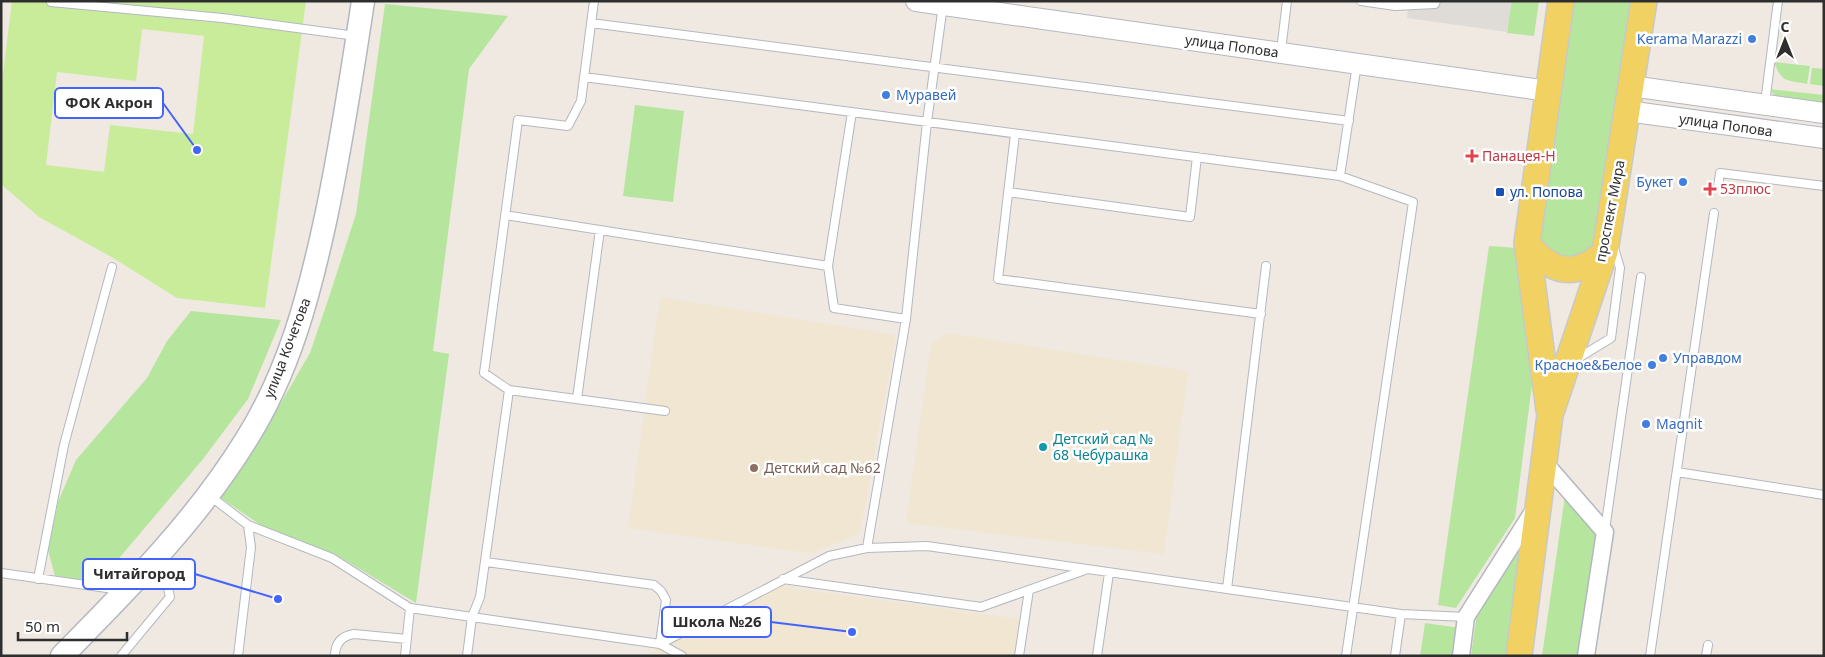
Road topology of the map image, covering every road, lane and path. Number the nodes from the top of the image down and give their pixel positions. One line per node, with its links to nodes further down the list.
1 (363, 1): 12 (main road, улица Кочетова)
2 (594, 1): 11 (lane)
3 (1287, 1): 13 (lane)
4 (1361, 1): 5 (lane)
5 (1436, 1)
6 (1560, 1): 18 (main road, проспект Мира)
7 (1644, 1): 17 (main road, проспект Мира)
8 (1778, 1): 19 (lane)
9 (51, 2): 12 (lane)
10 (929, 3): 13 (street, улица Попова); 15 (lane)
11 (591, 23): 15 (lane); 16 (lane)
12 (358, 36): 52 (main road, улица Кочетова)
13 (1281, 53): 14 (street, улица Попова)
14 (1358, 64): 18 (street, улица Попова); 23 (lane)
15 (935, 68): 23 (lane); 24 (lane)
16 (584, 77): 21 (lane); 34 (lane)
17 (1631, 86): 19 (street, улица Попова); 20 (main road, проспект Мира)
18 (1548, 91): 37 (main road, проспект Мира)
19 (1765, 105): 22 (street, улица Попова); 25 (street)
20 (1627, 111): 25 (street, улица Попова); 36 (main road, проспект Мира)
21 (852, 112): 24 (lane); 38 (lane)
22 (1824, 113)
23 (1349, 121): 29 (lane)
24 (927, 122): 26 (lane); 43 (lane)
25 (1761, 130): 27 (street, улица Попова)
26 (1015, 134): 28 (lane); 32 (lane)
27 (1824, 138)
28 (1197, 157): 29 (lane); 32 (lane)
29 (1340, 176): 68 (lane)
30 (1824, 186): 31 (lane)
31 (1718, 187)
32 (1008, 192): 42 (lane)
33 (1714, 214): 50 (lane)
34 (505, 215): 35 (lane); 45 (lane)
35 (600, 230): 38 (lane); 46 (lane)
36 (1607, 242): 37 (main road); 44 (main road, проспект Мира); 44 (lane)
37 (1527, 243): 48 (main road, проспект Мира)
38 (828, 266): 43 (lane)
39 (1266, 266): 42 (lane)
40 (112, 267): 62 (lane)
41 (1641, 277): 55 (lane)
42 (1261, 314): 64 (lane)
43 (906, 319): 56 (lane)
44 (1567, 365): 48 (main road, проспект Мира)
45 (509, 390): 46 (lane); 58 (lane)
46 (577, 399): 47 (lane)
47 (665, 411)
48 (1550, 415): 49 (main road, проспект Мира)
49 (1544, 462): 53 (main road, проспект Мира); 55 (street)
50 (1677, 472): 51 (lane); 89 (lane)
51 (1824, 494)
52 (208, 495): 54 (lane); 57 (main road, улица Кочетова)
53 (1538, 503): 71 (street); 87 (main road, проспект Мира)
54 (248, 525): 67 (lane); 77 (lane)
55 (1605, 532): 88 (street)
56 (867, 548): 59 (lane); 63 (lane)
57 (160, 553): 65 (main road, улица Кочетова); 76 (lane)
58 (486, 562): 70 (lane); 73 (lane)
59 (1087, 570): 60 (lane); 66 (lane)
60 (1108, 572): 64 (lane); 83 (lane)
61 (1, 573): 62 (lane)
62 (38, 579): 65 (lane)
63 (783, 579): 66 (lane); 73 (lane)
64 (1227, 589): 68 (lane)
65 (126, 590): 75 (main road, улица Кочетова)
66 (1029, 590): 82 (lane)
67 (410, 608): 70 (lane); 72 (lane)
68 (1353, 608): 69 (lane); 84 (lane)
69 (1401, 614): 71 (lane); 85 (lane)
70 (472, 618): 73 (lane); 80 (lane)
71 (1466, 618): 86 (street)
72 (407, 639): 78 (lane); 79 (lane)
73 (660, 644): 81 (lane)
74 (1708, 645): 90 (lane)
75 (62, 656)
76 (121, 656)
77 (238, 656)
78 (335, 656)
79 (405, 656)
80 (467, 656)
81 (682, 656)
82 (1020, 656)
83 (1097, 656)
84 (1346, 656)
85 (1395, 656)
86 (1461, 656)
87 (1519, 656)
88 (1586, 656)
89 (1650, 656)
90 (1706, 656)

